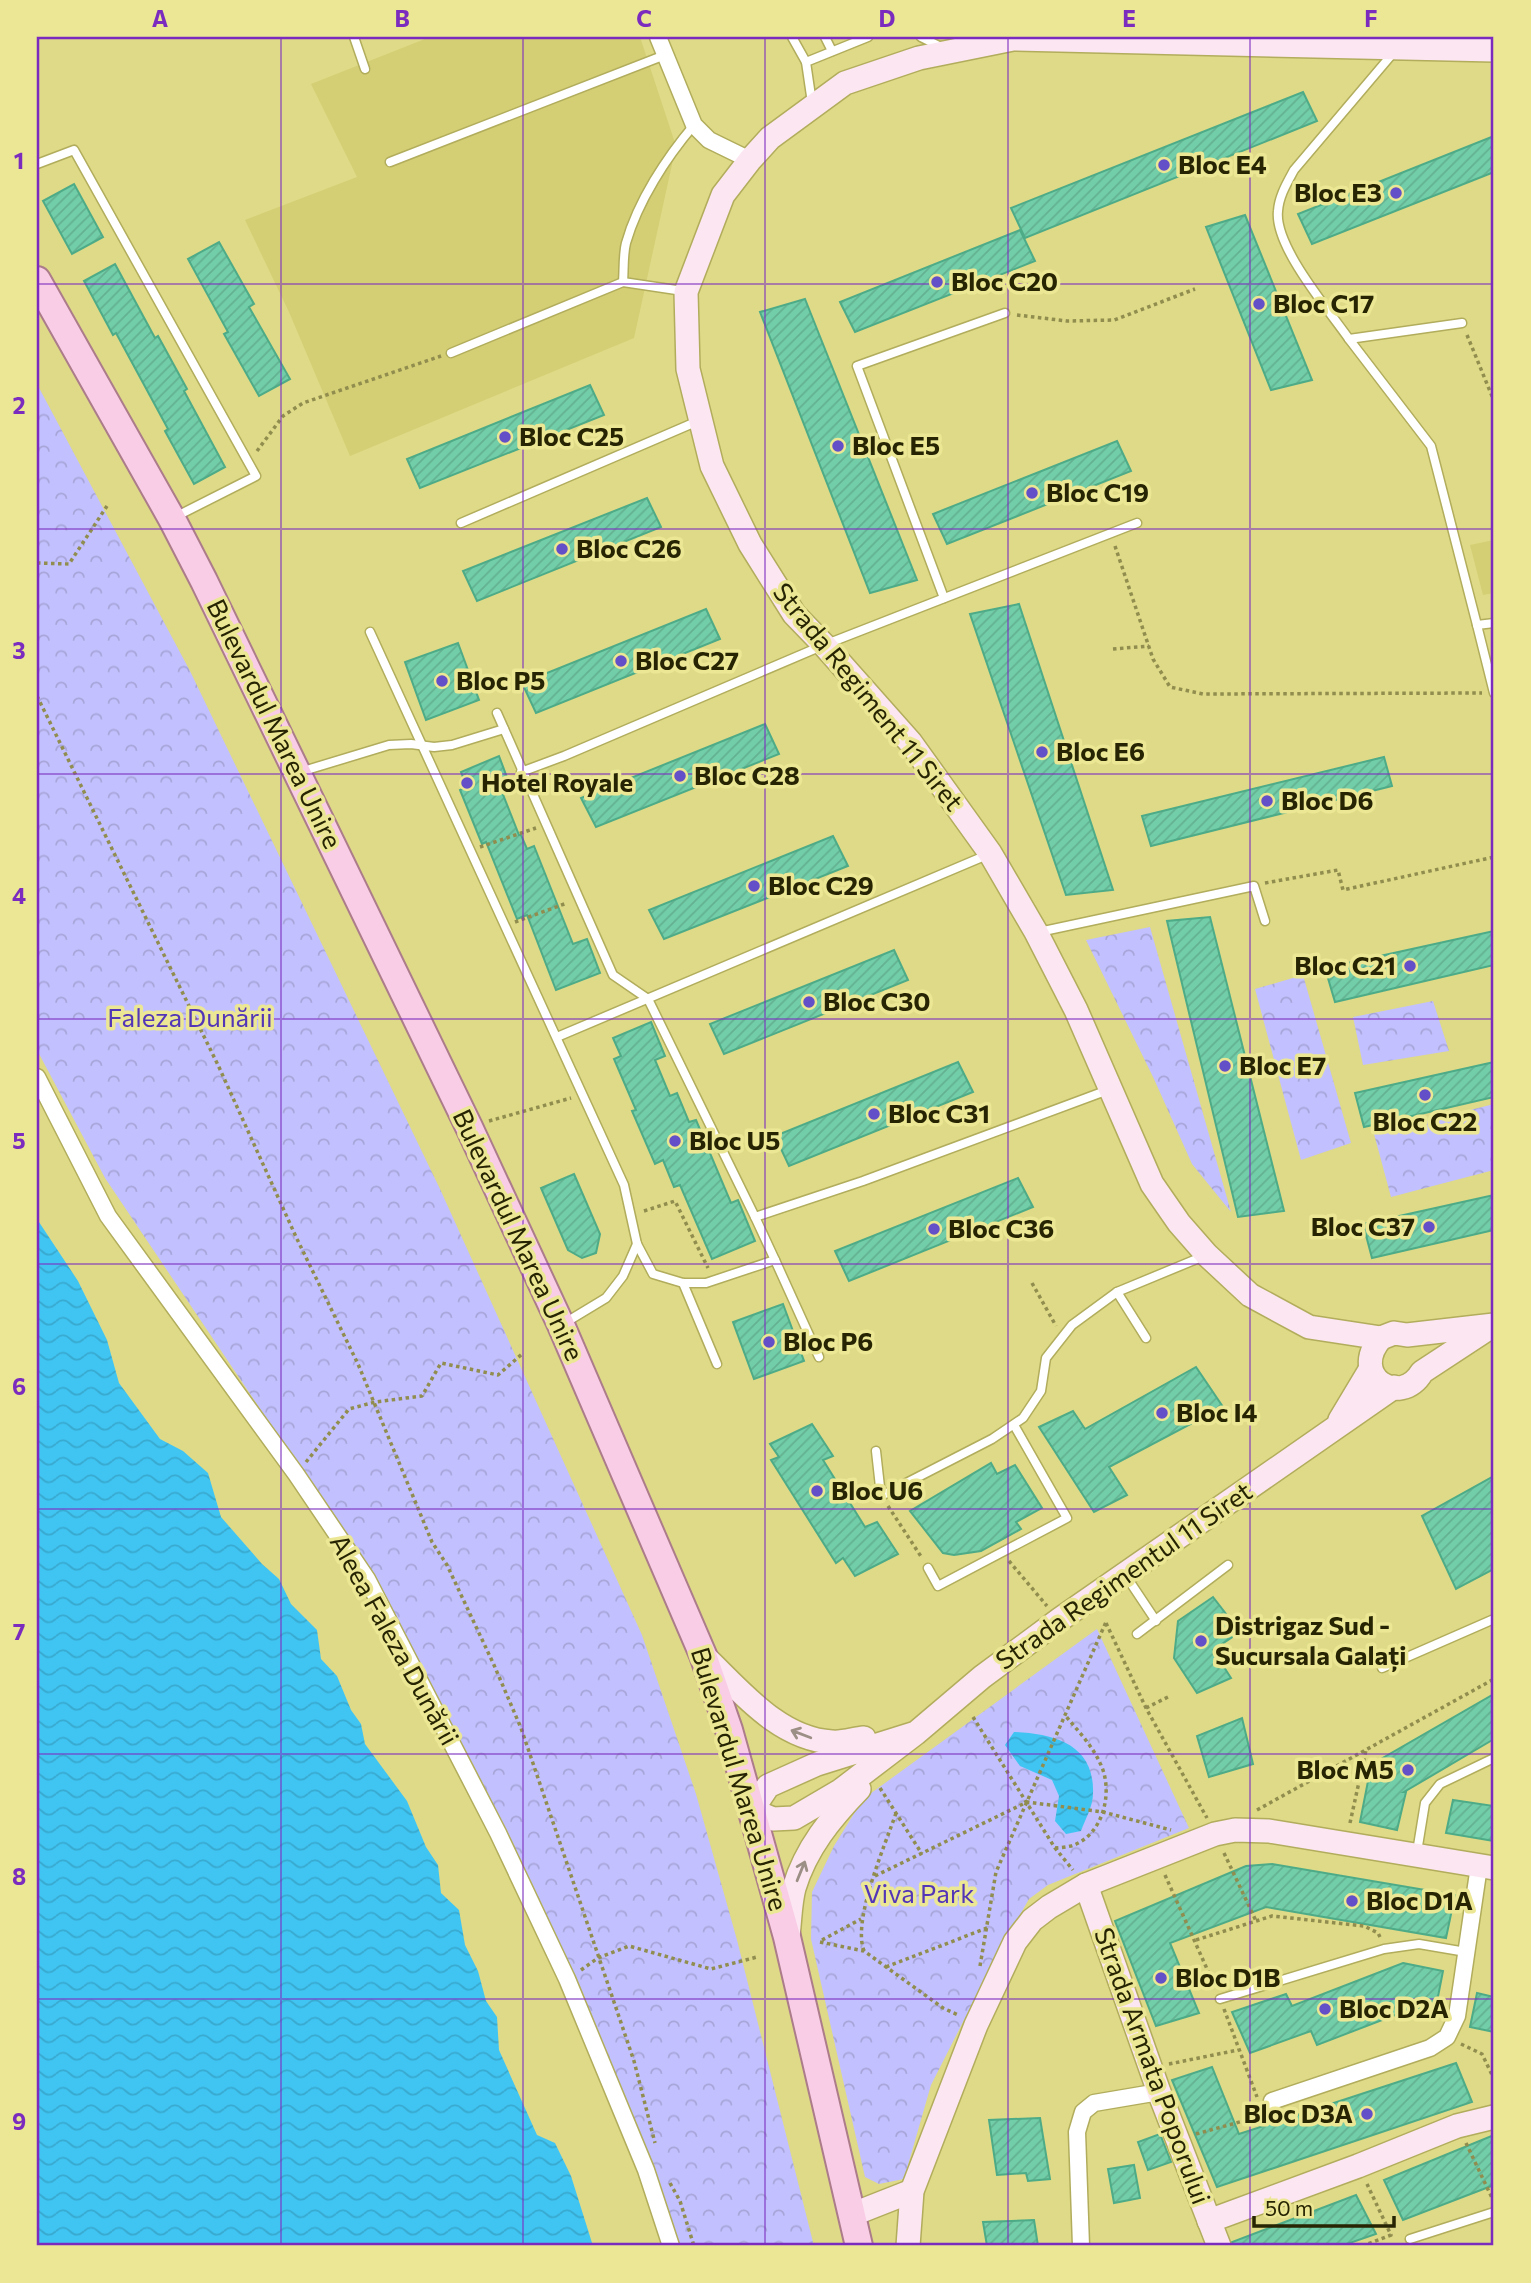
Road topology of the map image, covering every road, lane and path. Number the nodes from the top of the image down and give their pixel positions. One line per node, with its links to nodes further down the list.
1 (354, 37): 14 (lane)
2 (659, 37): 12 (street)
3 (792, 37): 13 (lane)
4 (825, 37): 10 (lane)
5 (868, 37): 10 (lane)
6 (921, 37): 11 (lane)
7 (1195, 39): 8 (street, Strada Regiment 11 Siret); 11 (street, Strada Regiment 11 Siret)
8 (1398, 47): 9 (street, Strada Regiment 11 Siret); 26 (lane)
9 (1494, 50)
10 (832, 51): 13 (lane)
11 (949, 51): 15 (street, Strada Regiment 11 Siret)
12 (665, 55): 16 (street); 18 (lane)
13 (806, 62): 15 (lane)
14 (365, 69)
15 (812, 107): 17 (street, Strada Regiment 11 Siret)
16 (694, 125): 17 (street); 21 (lane)
17 (750, 160): 23 (street, Strada Regiment 11 Siret)
18 (390, 162)
19 (37, 164): 30 (lane)
20 (37, 280): 32 (main road, Bulevardul Marea Unire)
21 (623, 282): 23 (lane); 27 (lane)
22 (1195, 289): 24 (path)
23 (686, 292): 29 (street, Strada Regiment 11 Siret)
24 (1005, 313): 37 (lane)
25 (1462, 323): 26 (lane); 28 (path)
26 (1349, 339): 39 (lane)
27 (451, 352): 30 (path)
28 (1494, 401)
29 (701, 420): 33 (lane); 41 (street, Strada Regiment 11 Siret)
30 (249, 461): 32 (lane)
31 (107, 506): 36 (path)
32 (172, 519): 50 (main road, Bulevardul Marea Unire)
33 (461, 523)
34 (1137, 523): 35 (lane)
35 (1111, 534): 37 (lane); 42 (path)
36 (37, 563)
37 (944, 598): 41 (lane)
38 (1494, 623): 39 (lane)
39 (1477, 625): 44 (lane)
40 (370, 632): 48 (lane)
41 (824, 645): 49 (lane); 53 (street, Strada Regiment 11 Siret)
42 (1149, 646): 43 (path); 44 (path)
43 (1113, 649)
44 (1494, 693)
45 (37, 695): 87 (path)
46 (497, 713): 47 (lane)
47 (504, 729): 48 (lane); 49 (lane)
48 (423, 746): 50 (lane); 61 (lane)
49 (522, 772): 51 (lane)
50 (297, 773): 65 (main road, Bulevardul Marea Unire)
51 (545, 825): 52 (path); 56 (lane)
52 (478, 848)
53 (990, 853): 59 (street, Strada Regiment 11 Siret); 60 (lane)
54 (1494, 857): 55 (path)
55 (1254, 886): 57 (lane); 59 (lane)
56 (579, 899): 58 (path); 60 (lane)
57 (1265, 921)
58 (514, 922)
59 (1036, 932): 63 (street, Strada Regiment 11 Siret)
60 (648, 999): 61 (lane); 67 (lane)
61 (557, 1037): 66 (lane)
62 (37, 1077): 91 (street, Aleea Faleza Dunării)
63 (1111, 1089): 67 (lane); 69 (street, Strada Regiment 11 Siret)
64 (571, 1098): 65 (path)
65 (469, 1127): 75 (main road, Bulevardul Marea Unire)
66 (631, 1215): 68 (lane); 71 (path)
67 (755, 1217): 70 (lane)
68 (637, 1244): 72 (lane); 75 (lane)
69 (1207, 1255): 74 (lane); 76 (street, Strada Regiment 11 Siret)
70 (775, 1260): 71 (lane); 82 (lane)
71 (713, 1279): 72 (lane)
72 (683, 1283): 83 (lane)
73 (1032, 1283): 78 (path)
74 (1117, 1292): 78 (lane); 79 (lane)
75 (561, 1325): 101 (main road, Bulevardul Marea Unire)
76 (1321, 1330): 80 (street, Strada Regiment 11 Siret); 84 (street, Strada Regiment 11 Siret)
77 (1408, 1335): 80 (street, Strada Regiment 11 Siret); 85 (street); 85 (street, Strada Regiment 11 Siret)
78 (1063, 1336): 88 (lane)
79 (1146, 1338)
80 (1381, 1338): 84 (street)
81 (522, 1354): 87 (path)
82 (819, 1357)
83 (718, 1364)
84 (1369, 1365): 86 (street, Strada Regiment 11 Siret); 89 (street)
85 (1423, 1367): 86 (street, Strada Regiment 11 Siret)
86 (1394, 1387): 89 (street, Strada Regimentul 11 Siret)
87 (375, 1402): 91 (path); 134 (path)
88 (1014, 1424): 92 (lane); 95 (lane)
89 (1337, 1426): 96 (street, Strada Regimentul 11 Siret)
90 (876, 1451): 92 (lane)
91 (296, 1474): 136 (street, Aleea Faleza Dunării)
92 (881, 1496): 95 (path)
93 (1012, 1565): 98 (path)
94 (1228, 1566): 99 (lane)
95 (928, 1568)
96 (1126, 1576): 98 (street, Strada Regimentul 11 Siret); 99 (lane)
97 (1494, 1619): 102 (lane)
98 (1059, 1620): 108 (street, Strada Regimentul 11 Siret)
99 (1156, 1621): 100 (lane)
100 (1137, 1634)
101 (703, 1655): 108 (street, one-way to 101); 113 (main road, Bulevardul Marea Unire)
102 (1382, 1668)
103 (1494, 1679): 109 (path)
104 (1167, 1697): 105 (path)
105 (1146, 1708): 106 (path); 116 (path)
106 (1065, 1715): 112 (path); 114 (path)
107 (973, 1717): 112 (path)
108 (916, 1732): 113 (street); 113 (street); 128 (street, one-way to 108)
109 (1366, 1750): 116 (path); 117 (path)
110 (1494, 1758): 120 (lane)
111 (880, 1788): 115 (path)
112 (1027, 1802): 114 (path); 118 (path); 119 (path); 127 (path)
113 (752, 1810): 128 (main road, Bulevardul Marea Unire)
114 (1103, 1812): 116 (path); 118 (path)
115 (896, 1813): 119 (path); 123 (path)
116 (1218, 1834): 117 (street); 121 (street); 126 (path)
117 (1345, 1844): 120 (street)
118 (1055, 1848): 124 (path)
119 (922, 1854): 123 (path)
120 (1416, 1855): 122 (street)
121 (1157, 1857): 124 (street); 129 (path)
122 (1487, 1867): 132 (street)
123 (875, 1876): 125 (path)
124 (1086, 1885): 138 (street); 142 (street, Strada Armata Poporului)
125 (862, 1918): 131 (path); 131 (path)
126 (1256, 1921): 129 (path); 130 (path)
127 (987, 1928): 135 (path); 138 (path)
128 (787, 1937): 155 (main road, Bulevardul Marea Unire)
129 (1196, 1940): 137 (path)
130 (1384, 1949): 132 (lane); 137 (lane)
131 (864, 1951): 135 (path)
132 (1466, 1952): 140 (street)
133 (757, 1957): 134 (path)
134 (598, 1958): 136 (path); 149 (path)
135 (886, 1967): 139 (path)
136 (567, 1979): 158 (street, Aleea Faleza Dunării)
137 (1220, 1999): 141 (path)
138 (987, 2002): 139 (street)
139 (976, 2025): 152 (street)
140 (1447, 2037): 143 (path); 145 (street)
141 (1238, 2050): 142 (path); 148 (path)
142 (1151, 2068): 144 (street, Strada Armata Poporului)
143 (1494, 2079)
144 (1158, 2092): 156 (street, Strada Armata Poporului); 162 (street)
145 (1272, 2101)
146 (1494, 2117): 147 (street)
147 (1457, 2126): 150 (street); 153 (path)
148 (1209, 2131)
149 (656, 2146)
150 (1358, 2166): 156 (street); 164 (path)
151 (668, 2179): 159 (path)
152 (912, 2191): 155 (street); 161 (street)
153 (1494, 2203)
154 (1494, 2212): 157 (lane)
155 (850, 2215): 160 (main road, Bulevardul Marea Unire)
156 (1209, 2221): 163 (street, Strada Armata Poporului)
157 (1410, 2239)
158 (671, 2246)
159 (694, 2246)
160 (859, 2246)
161 (908, 2246)
162 (1081, 2246)
163 (1219, 2246)
164 (1362, 2246)

